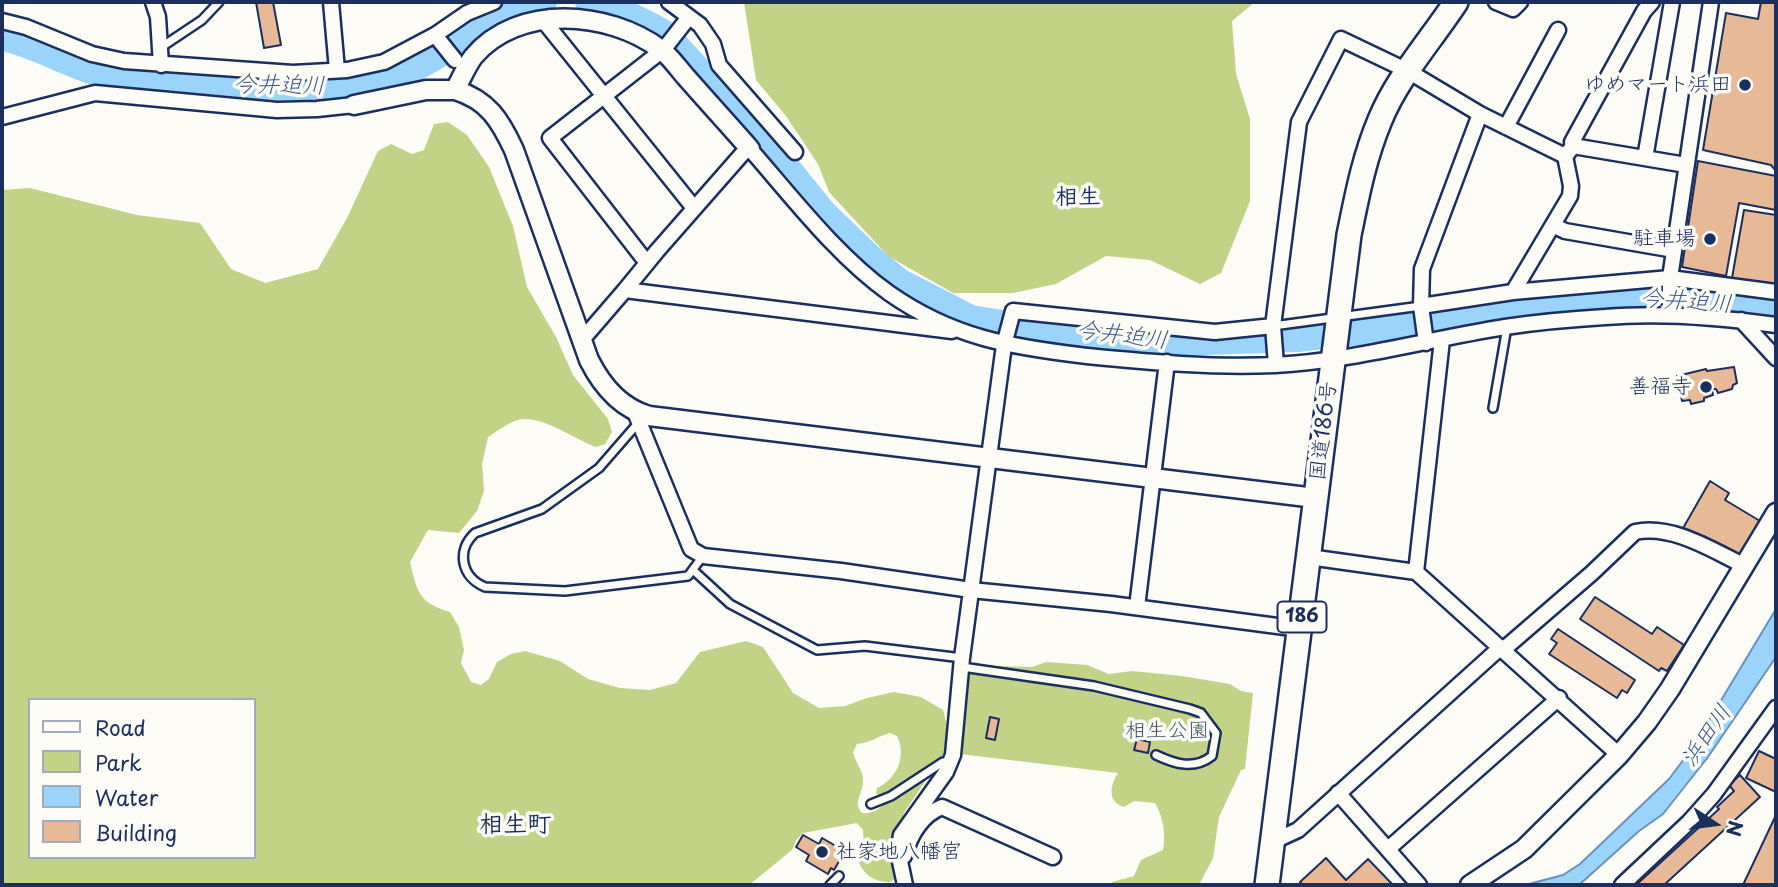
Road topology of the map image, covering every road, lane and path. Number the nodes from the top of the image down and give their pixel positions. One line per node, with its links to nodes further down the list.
1 (153, 2): 18 (street)
2 (219, 2): 18 (lane)
3 (331, 2): 22 (street)
4 (494, 2): 12 (street)
5 (668, 2): 14 (street)
6 (1457, 2): 23 (highway, 国道186号 / 186)
7 (1496, 2): 8 (street)
8 (1520, 2)
9 (1652, 2): 31 (street)
10 (1672, 2): 33 (street)
11 (1711, 2): 34 (street)
12 (472, 6): 17 (street)
13 (543, 20): 19 (street); 24 (street); 25 (street)
14 (686, 20): 19 (street); 32 (street)
15 (2, 21): 21 (street)
16 (1558, 30): 29 (street)
17 (438, 37): 20 (street); 22 (street)
18 (160, 48): 21 (street)
19 (663, 49): 25 (street); 30 (street)
20 (455, 60)
21 (161, 65): 22 (street)
22 (337, 70)
23 (1408, 71): 27 (street); 46 (highway, 国道186号 / 186); 49 (street)
24 (455, 90): 26 (street); 54 (street)
25 (604, 95): 35 (street); 38 (street)
26 (354, 105): 28 (street)
27 (1480, 114): 29 (street); 43 (street)
28 (2, 117)
29 (1506, 127): 31 (street)
30 (750, 149): 35 (street); 50 (street)
31 (1569, 151): 33 (street); 36 (street)
32 (795, 152)
33 (1645, 158): 34 (street)
34 (1686, 165): 37 (street)
35 (694, 208): 38 (street)
36 (1553, 225): 37 (street); 41 (street)
37 (1674, 250): 39 (street)
38 (647, 263): 40 (street)
39 (1670, 282): 41 (street); 42 (street); 44 (street)
40 (625, 290): 50 (street); 54 (street)
41 (1513, 292): 43 (street)
42 (1776, 292)
43 (1421, 308): 46 (lane); 52 (street)
44 (1670, 313): 45 (street); 48 (street)
45 (1741, 320): 47 (street); 56 (street)
46 (1337, 321): 49 (lane); 55 (highway, 国道186号 / 186)
47 (1776, 325)
48 (1507, 327): 53 (street); 59 (lane)
49 (1273, 328): 51 (street); 57 (street)
50 (960, 332): 51 (street)
51 (1005, 340): 58 (street); 61 (street)
52 (1426, 340): 53 (street); 55 (street)
53 (1442, 340): 69 (street)
54 (581, 341): 60 (street)
55 (1334, 354): 57 (street); 63 (highway, 国道186号 / 186)
56 (1776, 358)
57 (1275, 360): 58 (street)
58 (1167, 362): 62 (street)
59 (1493, 408)
60 (637, 417): 61 (street); 65 (street); 68 (lane)
61 (989, 458): 62 (street); 70 (street)
62 (1152, 478): 63 (street); 71 (street)
63 (1315, 498): 66 (highway, 国道186号 / 186)
64 (1776, 513): 67 (street)
65 (702, 556): 68 (lane); 70 (street)
66 (1310, 557): 69 (street); 72 (highway, 国道186号 / 186)
67 (1745, 566): 73 (street); 78 (street)
68 (693, 570): 74 (lane)
69 (1416, 572): 73 (street)
70 (971, 590): 71 (street); 74 (street)
71 (1137, 607): 72 (street)
72 (1300, 629): 82 (highway, 国道186号 / 186)
73 (1503, 648): 75 (street); 80 (street)
74 (962, 663): 77 (lane); 79 (street)
75 (1559, 698): 78 (street); 83 (street)
76 (1776, 708): 92 (street)
77 (1156, 755)
78 (1619, 755): 91 (street)
79 (950, 762): 81 (lane); 85 (street)
80 (1338, 793): 82 (street); 83 (street)
81 (871, 804)
82 (1274, 841): 89 (highway, 国道186号 / 186)
83 (1388, 849): 90 (street)
84 (1053, 857): 85 (street)
85 (900, 869): 88 (street)
86 (839, 876): 87 (lane)
87 (830, 885)
88 (905, 885)
89 (1267, 885)
90 (1419, 885)
91 (1470, 885)
92 (1622, 885)

